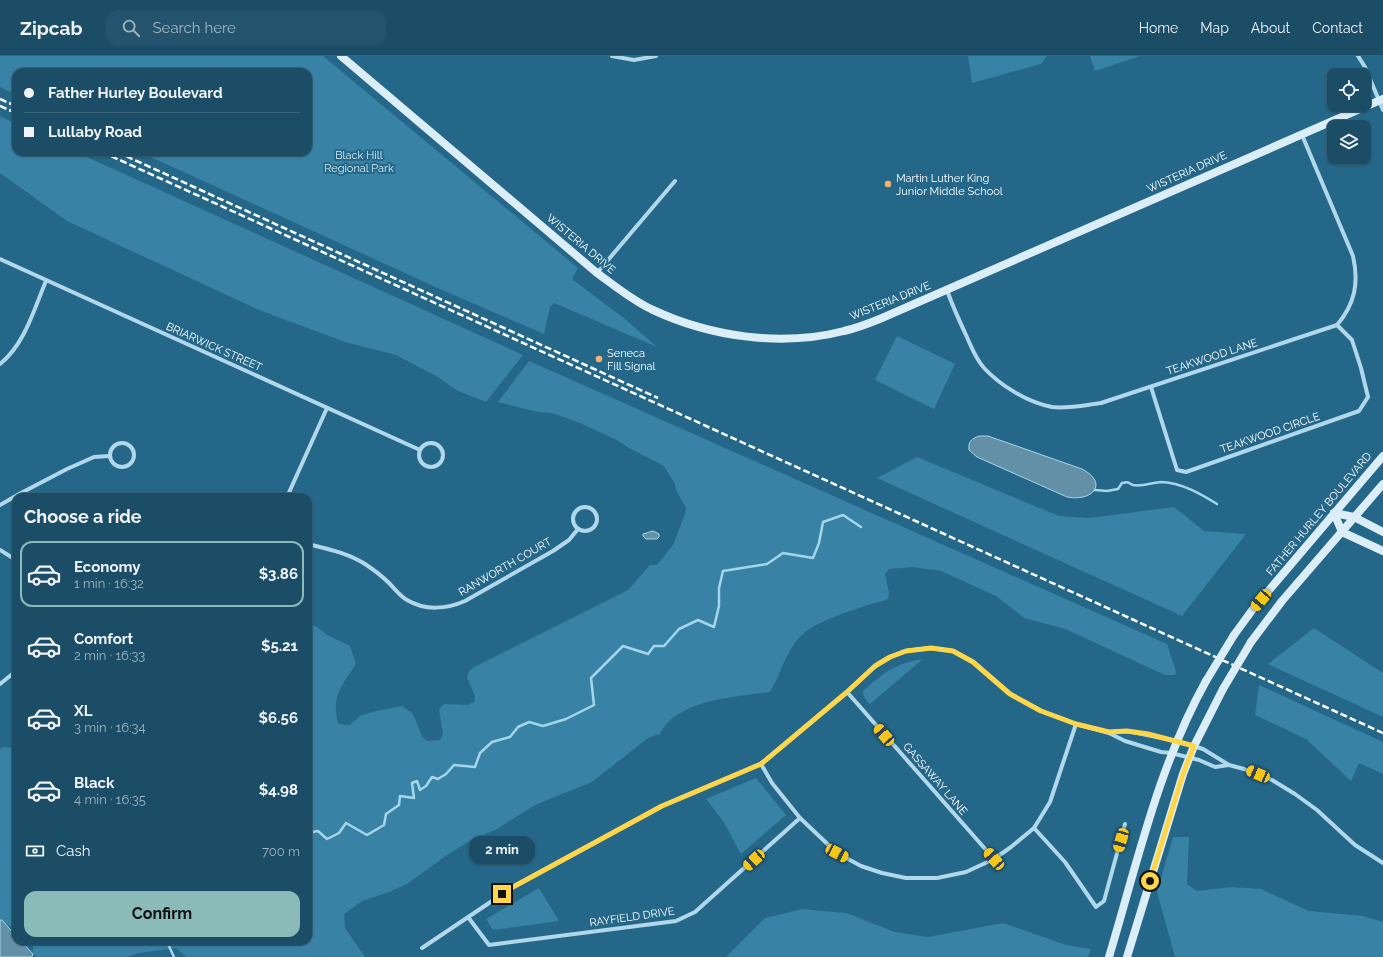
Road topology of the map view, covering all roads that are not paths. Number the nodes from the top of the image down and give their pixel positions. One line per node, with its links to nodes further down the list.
1 (341, 56): 10 (street, WISTERIA DRIVE)
2 (612, 56): 3 (street)
3 (656, 56)
4 (1358, 56): 5 (street)
5 (1381, 99): 6 (street); 7 (street, WISTERIA DRIVE)
6 (1383, 110)
7 (1301, 134): 12 (street, WISTERIA DRIVE); 13 (street)
8 (675, 181): 10 (street)
9 (0, 259): 11 (street, BRIARWICK STREET)
10 (597, 273): 12 (street, WISTERIA DRIVE)
11 (46, 281): 14 (street); 16 (street, BRIARWICK STREET)
12 (947, 290): 15 (street, TEAKWOOD LANE)
13 (1337, 325): 15 (street, TEAKWOOD LANE); 15 (street, TEAKWOOD CIRCLE)
14 (0, 364)
15 (1151, 387)
16 (327, 408): 17 (street, BRIARWICK STREET); 22 (street)
17 (420, 450): 17 (street)
18 (109, 456): 18 (street); 21 (street)
19 (1383, 456): 25 (street, FATHER HURLEY BOULEVARD)
20 (1383, 484): 26 (street)
21 (20, 493)
22 (289, 493)
23 (12, 498): 24 (street)
24 (0, 505)
25 (1334, 514): 26 (street); 28 (street); 39 (street, FATHER HURLEY BOULEVARD, bridge)
26 (1354, 517): 28 (street); 29 (street)
27 (578, 529): 27 (street); 30 (street, RANWORTH COURT)
28 (1342, 532): 32 (street); 40 (street, bridge)
29 (1383, 532)
30 (312, 545)
31 (0, 550): 33 (street)
32 (1383, 551)
33 (12, 558)
34 (12, 674): 35 (street)
35 (0, 684)
36 (847, 692): 37 (street); 43 (street); 48 (street, GASSAWAY LANE)
37 (1076, 724): 38 (street); 47 (street)
38 (1109, 732): 39 (street); 41 (street)
39 (1177, 741): 40 (street); 41 (street, FATHER HURLEY BOULEVARD)
40 (1194, 746): 42 (street); 44 (street)
41 (1172, 753): 42 (street); 52 (street, FATHER HURLEY BOULEVARD)
42 (1189, 758): 44 (street); 53 (street)
43 (761, 764): 45 (street); 50 (street)
44 (1229, 765): 49 (street)
45 (800, 818): 48 (street); 50 (street, RAYFIELD DRIVE)
46 (1125, 824): 47 (street)
47 (1034, 828): 48 (street)
48 (994, 859)
49 (1383, 863)
50 (468, 917): 51 (street)
51 (422, 948)
52 (1109, 957)
53 (1127, 957)

